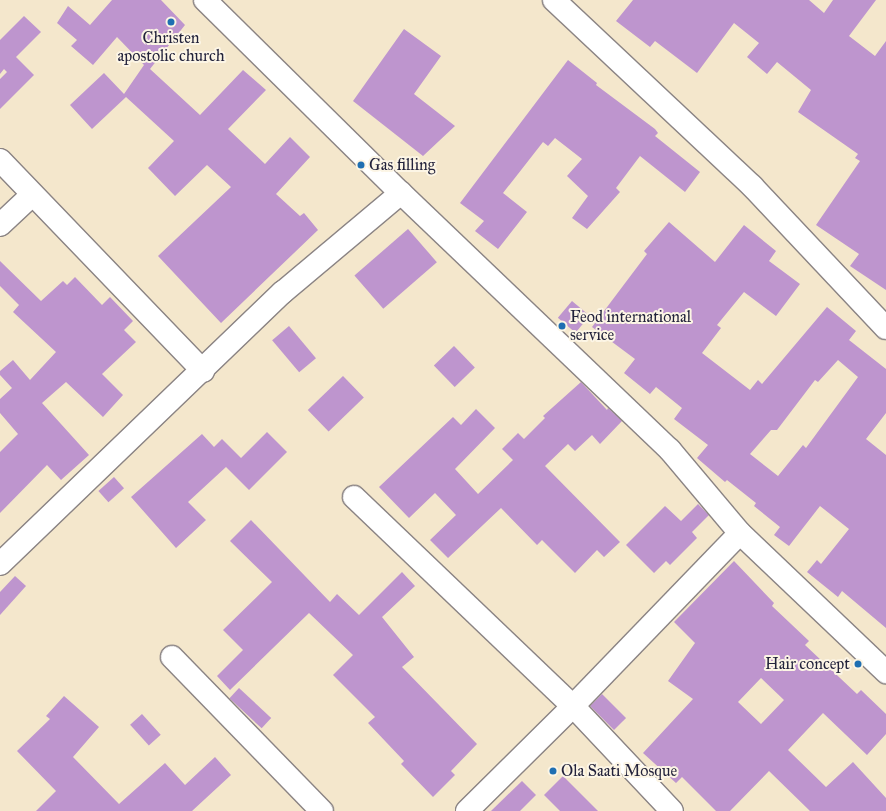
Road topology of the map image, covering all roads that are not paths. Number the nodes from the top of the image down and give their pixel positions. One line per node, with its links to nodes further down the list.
1 (205, 0): 4 (street)
2 (554, 0): 7 (street)
3 (0, 160): 5 (street)
4 (401, 193): 8 (street); 10 (street)
5 (32, 195): 6 (street); 8 (street)
6 (0, 225)
7 (886, 328)
8 (203, 371): 11 (street)
9 (354, 497): 14 (street)
10 (740, 533): 13 (street); 14 (street)
11 (0, 564)
12 (172, 657): 15 (street)
13 (886, 672)
14 (573, 706): 16 (street); 17 (street)
15 (322, 811)
16 (466, 811)
17 (672, 811)

